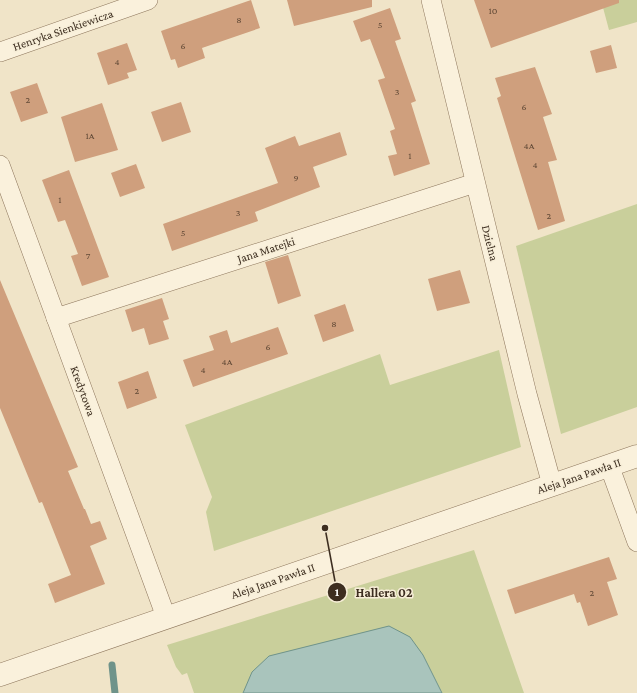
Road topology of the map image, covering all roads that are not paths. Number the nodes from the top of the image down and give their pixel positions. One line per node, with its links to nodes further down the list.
1 (148, 0): 3 (street, Henryka Sienkiewicza)
2 (431, 0): 5 (street, Dzielna)
3 (0, 52)
4 (0, 165): 6 (street, Kredytowa)
5 (476, 183): 6 (street, Jana Matejki); 9 (street, Dzielna)
6 (56, 318): 11 (street, Kredytowa)
7 (637, 456): 8 (street, Aleja Jana Pawła II)
8 (609, 465): 9 (street, Aleja Jana Pawła II); 10 (street)
9 (552, 485): 11 (street, Aleja Jana Pawła II)
10 (637, 542)
11 (166, 617): 12 (street, Aleja Jana Pawła II)
12 (0, 675)

